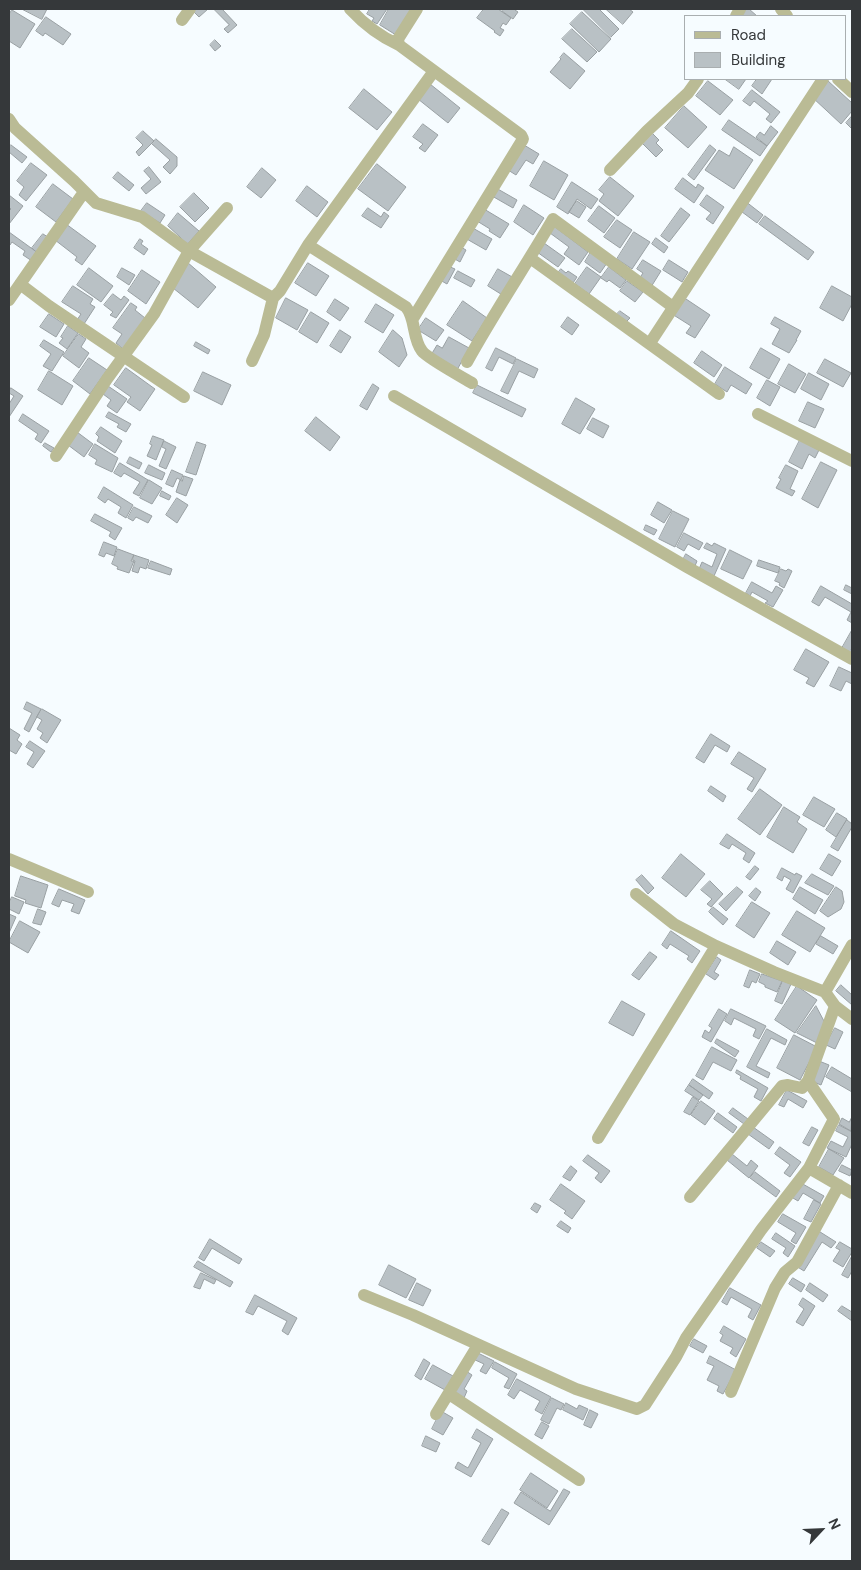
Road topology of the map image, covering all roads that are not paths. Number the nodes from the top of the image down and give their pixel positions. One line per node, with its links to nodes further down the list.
1 (190, 9): 4 (street)
2 (350, 9): 5 (street)
3 (416, 9): 5 (street)
4 (182, 20)
5 (399, 45): 6 (street)
6 (434, 71): 15 (street); 22 (street)
7 (697, 80): 12 (street)
8 (822, 80): 21 (street)
9 (839, 80): 10 (street)
10 (852, 92)
11 (11, 128): 13 (street)
12 (610, 170)
13 (84, 192): 16 (street); 18 (street)
14 (227, 208): 16 (street)
15 (308, 245): 19 (street); 22 (street)
16 (188, 251): 19 (street); 24 (street)
17 (530, 258): 21 (street); 23 (street); 26 (street)
18 (20, 284): 20 (street); 24 (street)
19 (273, 298): 25 (street)
20 (9, 300)
21 (673, 307): 23 (street)
22 (412, 320): 27 (street)
23 (650, 343): 28 (street)
24 (123, 356): 30 (street); 32 (street)
25 (252, 361)
26 (467, 362)
27 (472, 383)
28 (719, 394)
29 (394, 396): 34 (street)
30 (184, 397)
31 (758, 414): 33 (street)
32 (56, 456)
33 (852, 461)
34 (852, 659)
35 (9, 860): 36 (street)
36 (88, 892)
37 (636, 894): 39 (street)
38 (852, 945): 40 (street)
39 (716, 946): 40 (street); 44 (street)
40 (825, 992): 41 (street)
41 (835, 1006): 42 (street); 43 (street)
42 (852, 1018)
43 (808, 1082): 45 (street); 48 (street)
44 (598, 1138)
45 (808, 1168): 46 (street); 50 (street)
46 (839, 1185): 47 (street); 51 (street)
47 (852, 1193)
48 (690, 1198)
49 (364, 1295): 50 (street)
50 (478, 1345): 52 (street)
51 (731, 1392)
52 (449, 1394): 53 (street); 54 (street)
53 (436, 1414)
54 (579, 1480)

